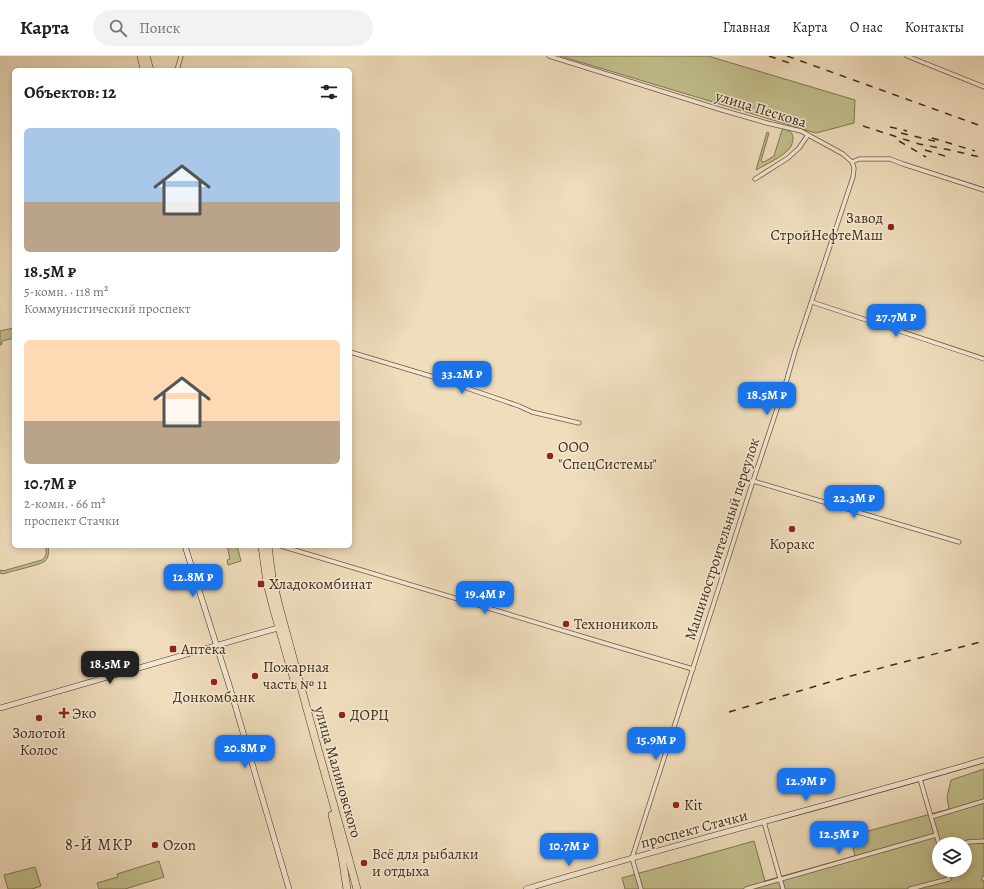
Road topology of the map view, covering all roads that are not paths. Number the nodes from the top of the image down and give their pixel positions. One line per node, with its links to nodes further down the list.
1 (141, 56): 6 (highway)
2 (146, 56): 7 (highway)
3 (182, 56): 8 (street)
4 (549, 56): 10 (street, улица Пескова)
5 (907, 56): 9 (street)
6 (144, 68)
7 (149, 68)
8 (178, 68)
9 (984, 87)
10 (808, 135): 11 (street, улица Пескова); 12 (street)
11 (852, 162): 13 (street); 14 (street, Машиностроительный переулок)
12 (755, 179)
13 (984, 190)
14 (812, 302): 16 (street); 18 (street, Машиностроительный переулок)
15 (352, 353): 17 (street)
16 (984, 359)
17 (579, 423)
18 (753, 481): 19 (street); 26 (street, Машиностроительный переулок)
19 (959, 542)
20 (186, 548): 25 (street)
21 (262, 548): 24 (highway, улица Малиновского)
22 (268, 548): 24 (highway, улица Малиновского)
23 (288, 548): 26 (street)
24 (282, 627): 25 (street); 40 (highway, улица Малиновского); 41 (highway, улица Малиновского)
25 (216, 646): 27 (street); 39 (street)
26 (693, 669): 36 (street, Машиностроительный переулок)
27 (0, 708)
28 (984, 760): 29 (street, проспект Стачки)
29 (920, 779): 31 (street); 32 (street, проспект Стачки)
30 (984, 801): 31 (street)
31 (931, 817): 33 (street)
32 (764, 822): 36 (street, проспект Стачки); 38 (street)
33 (936, 835): 38 (street)
34 (984, 841): 35 (street)
35 (972, 842)
36 (632, 858): 42 (street, проспект Стачки); 43 (street)
37 (949, 877): 46 (street)
38 (780, 879): 44 (street); 45 (street)
39 (289, 889)
40 (347, 889)
41 (356, 889)
42 (526, 889)
43 (641, 889)
44 (746, 889)
45 (783, 889)
46 (910, 889)

